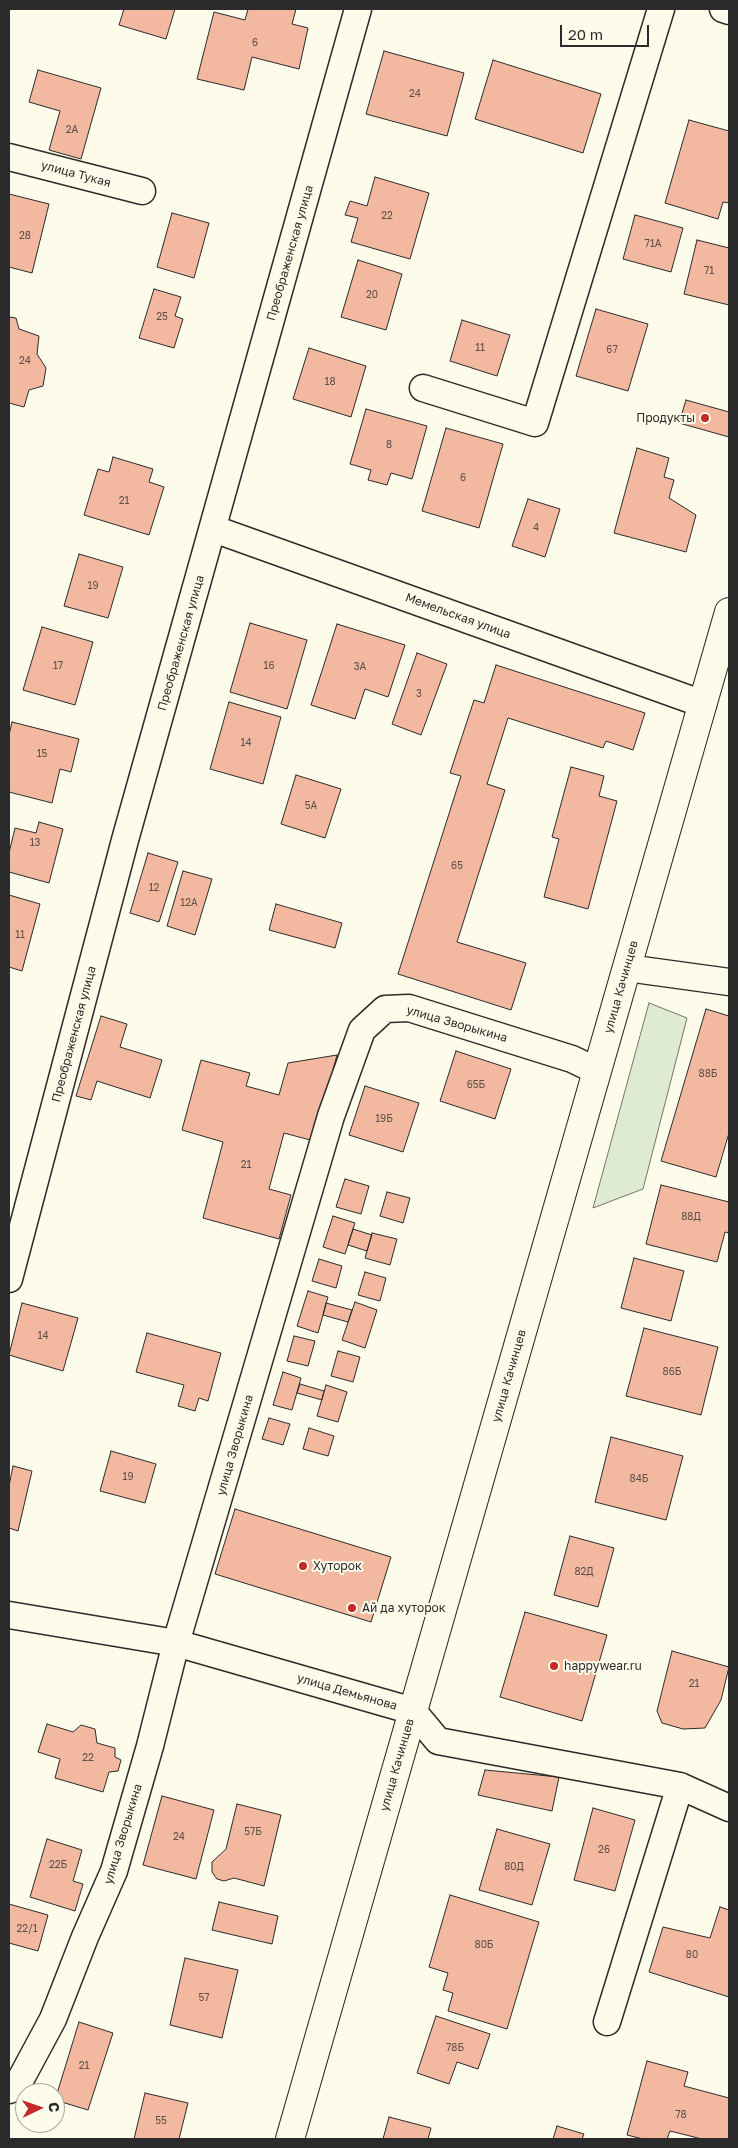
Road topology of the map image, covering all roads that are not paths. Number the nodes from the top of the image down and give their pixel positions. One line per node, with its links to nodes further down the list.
1 (358, 9): 8 (street, Преображенская улица)
2 (661, 9): 7 (street)
3 (723, 9): 4 (street)
4 (729, 11)
5 (9, 156): 6 (street, улица Тукая)
6 (142, 192)
7 (423, 388)
8 (214, 529): 10 (street, Мемельская улица); 14 (street, Преображенская улица)
9 (729, 612): 10 (main road, улица Качинцев)
10 (703, 704): 11 (main road, улица Качинцев)
11 (627, 968): 12 (street); 13 (main road, улица Качинцев)
12 (729, 982)
13 (597, 1071): 16 (street, улица Зворыкина); 17 (main road, улица Качинцев)
14 (9, 1279)
15 (9, 1615): 16 (street, улица Демьянова)
16 (176, 1643): 17 (street, улица Демьянова); 21 (street, улица Зворыкина)
17 (413, 1711): 18 (street, улица Демьянова); 22 (main road, улица Качинцев)
18 (680, 1786): 19 (street, улица Демьянова); 20 (street)
19 (729, 1808)
20 (607, 2022)
21 (9, 2090)
22 (290, 2139)

